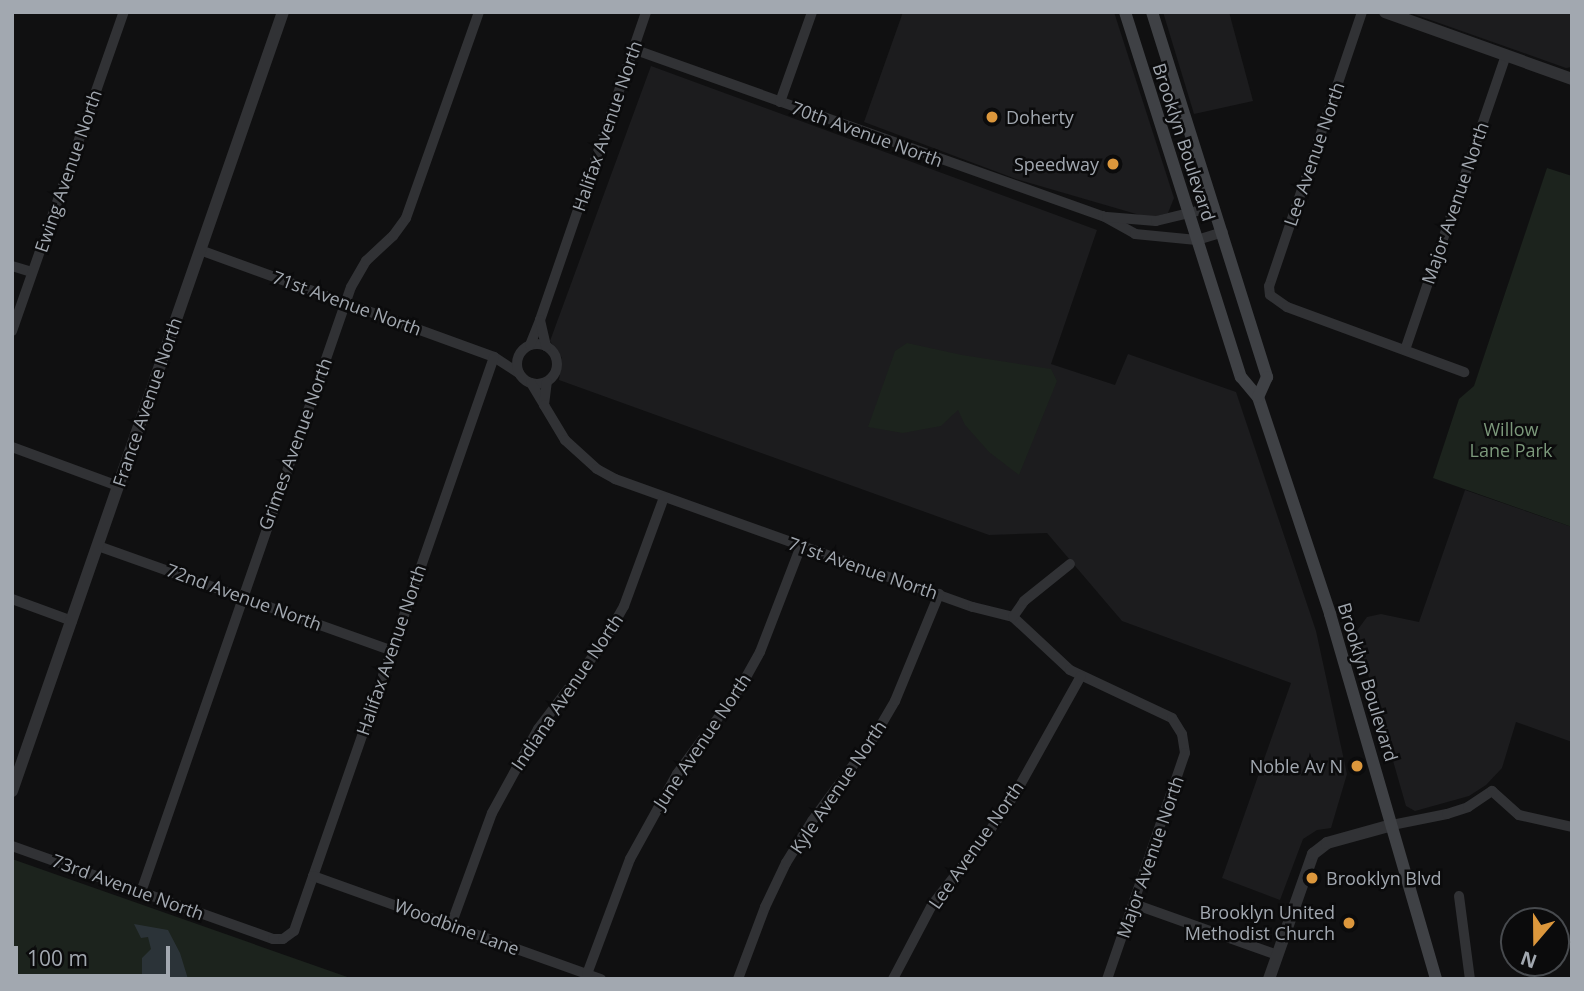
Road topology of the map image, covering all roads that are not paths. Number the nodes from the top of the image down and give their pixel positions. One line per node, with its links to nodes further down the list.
1 (124, 12): 21 (street, Ewing Avenue North)
2 (283, 12): 19 (street, France Avenue North)
3 (479, 12): 22 (street, Grimes Avenue North)
4 (646, 12): 10 (street, Halifax Avenue North)
5 (812, 12): 13 (street)
6 (1125, 12): 15 (main road, Brooklyn Boulevard)
7 (1152, 12): 14 (main road, Brooklyn Boulevard)
8 (1362, 12): 27 (street, Lee Avenue North)
9 (1385, 12): 11 (street)
10 (633, 49): 13 (street, 70th Avenue North); 23 (street, Halifax Avenue North)
11 (1506, 55): 12 (street); 27 (street, Major Avenue North)
12 (1572, 79)
13 (780, 103): 16 (street, 70th Avenue North)
14 (1214, 207): 15 (street, 70th Avenue North); 17 (main road, Brooklyn Boulevard)
15 (1188, 215): 16 (street, 70th Avenue North); 18 (main road, Brooklyn Boulevard)
16 (1103, 216): 18 (street, 70th Avenue North)
17 (1223, 232): 18 (street, 70th Avenue North); 34 (main road, Brooklyn Boulevard)
18 (1197, 240): 34 (main road, Brooklyn Boulevard)
19 (200, 250): 22 (street, 71st Avenue North); 37 (street, France Avenue North)
20 (12, 265): 21 (street)
21 (32, 272): 24 (street, Ewing Avenue North)
22 (345, 302): 29 (street, 71st Avenue North); 43 (street, Grimes Avenue North)
23 (540, 320): 25 (street, Halifax Avenue North); 26 (street)
24 (12, 331)
25 (530, 345): 26 (street); 28 (street)
26 (546, 346): 32 (street)
27 (1405, 351): 30 (street)
28 (519, 354): 29 (street, 71st Avenue North); 31 (street)
29 (494, 357): 31 (street, 71st Avenue North); 47 (street, Halifax Avenue North)
30 (1464, 372)
31 (519, 373): 33 (street)
32 (547, 382): 33 (street); 35 (street)
33 (531, 383): 35 (street, 71st Avenue North)
34 (1258, 397): 52 (main road, Brooklyn Boulevard)
35 (544, 405): 38 (street, 71st Avenue North)
36 (12, 447): 37 (street)
37 (118, 486): 39 (street, France Avenue North)
38 (664, 497): 40 (street, 71st Avenue North); 59 (street, Indiana Avenue North)
39 (97, 546): 43 (street, 72nd Avenue North); 46 (street, France Avenue North)
40 (801, 546): 42 (street, 71st Avenue North); 62 (street, June Avenue North)
41 (1070, 564): 45 (street)
42 (939, 594): 45 (street, 71st Avenue North); 64 (street, Kyle Avenue North)
43 (242, 595): 47 (street, 72nd Avenue North); 56 (street, Grimes Avenue North)
44 (12, 599): 46 (street)
45 (1013, 617): 48 (street, 71st Avenue North)
46 (72, 621): 50 (street, France Avenue North)
47 (390, 650): 55 (street, Halifax Avenue North)
48 (1081, 676): 49 (street, 71st Avenue North); 65 (street, Lee Avenue North)
49 (1182, 734): 58 (street, Major Avenue North)
50 (17, 762): 51 (street, France Avenue North)
51 (12, 791)
52 (1392, 825): 53 (street); 61 (street); 68 (main road, Brooklyn Boulevard)
53 (1572, 827)
54 (12, 845): 56 (street, 73rd Avenue North)
55 (313, 876): 59 (street, Woodbine Lane); 60 (street, Halifax Avenue North)
56 (141, 891): 60 (street, 73rd Avenue North)
57 (1459, 896): 69 (street)
58 (1134, 904): 61 (street); 66 (street, Major Avenue North)
59 (451, 925): 62 (street, Woodbine Lane)
60 (284, 939)
61 (1277, 955): 67 (street)
62 (587, 974): 63 (street, Woodbine Lane)
63 (601, 979)
64 (738, 979)
65 (893, 979)
66 (1107, 979)
67 (1269, 979)
68 (1436, 979)
69 (1470, 979)

